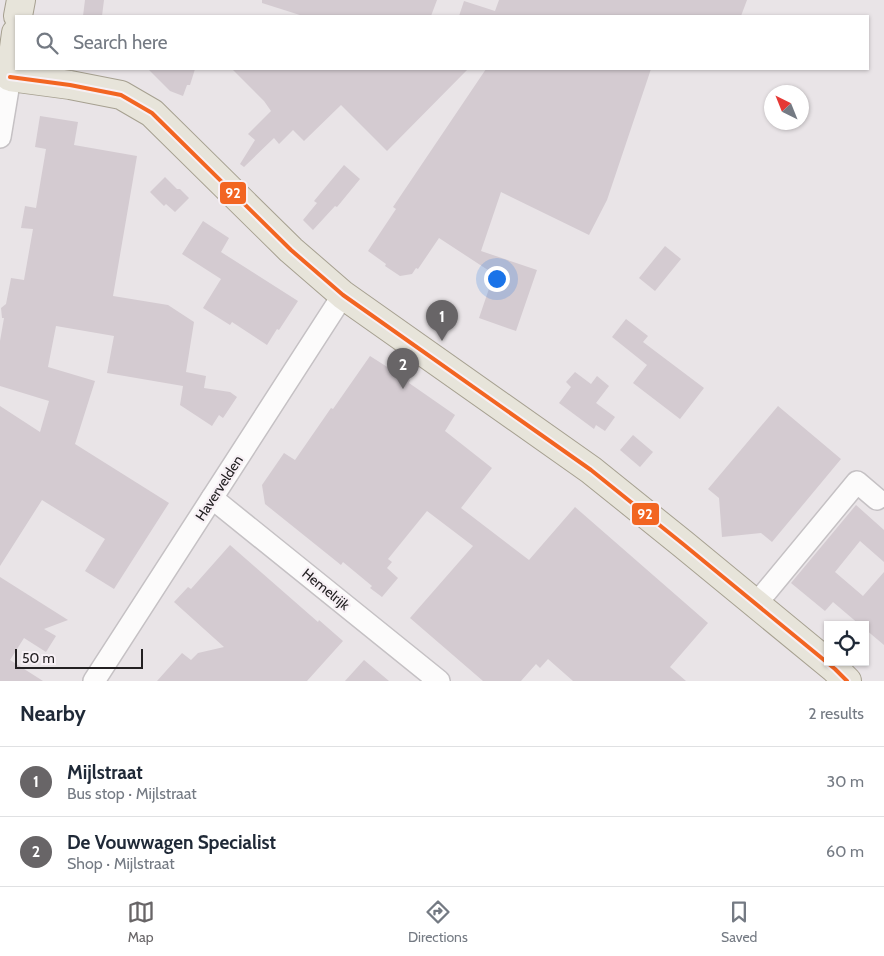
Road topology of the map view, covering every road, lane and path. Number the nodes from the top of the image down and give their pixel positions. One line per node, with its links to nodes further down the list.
1 (21, 0): 2 (main road)
2 (18, 15)
3 (15, 40): 4 (main road)
4 (10, 77): 5 (street); 6 (main road)
5 (0, 137)
6 (343, 294): 7 (street, Havervelden); 9 (main road)
7 (212, 498): 10 (street, Havervelden); 11 (street, Hemelrijk)
8 (878, 499): 9 (street)
9 (756, 604): 12 (main road)
10 (94, 681)
11 (439, 681)
12 (847, 681)

